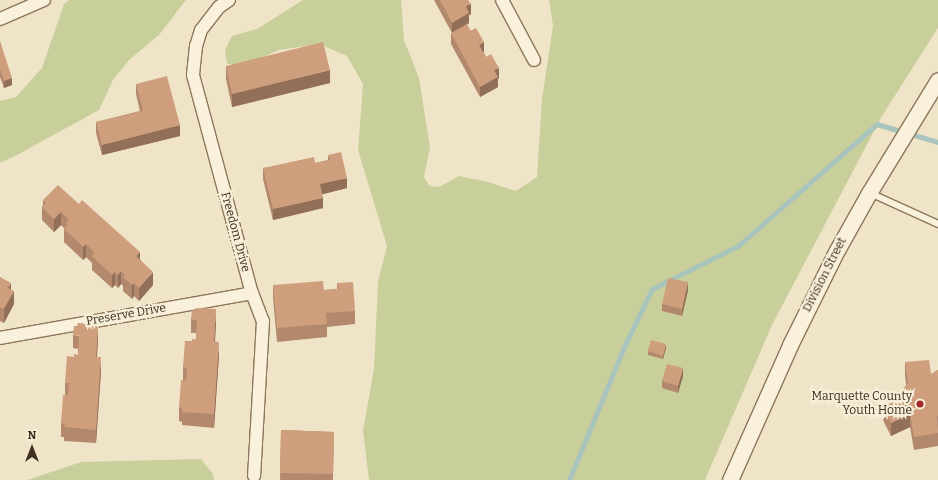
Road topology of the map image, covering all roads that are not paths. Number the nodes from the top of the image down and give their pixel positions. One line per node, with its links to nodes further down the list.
1 (44, 0): 4 (street)
2 (229, 0): 9 (street, Freedom Drive)
3 (502, 0): 5 (street)
4 (0, 20)
5 (534, 60)
6 (938, 80): 7 (street, Division Street)
7 (869, 193): 8 (lane); 12 (street, Division Street)
8 (938, 224)
9 (252, 292): 10 (street, Preserve Drive); 11 (street, Freedom Drive)
10 (0, 338)
11 (254, 476)
12 (730, 480)

